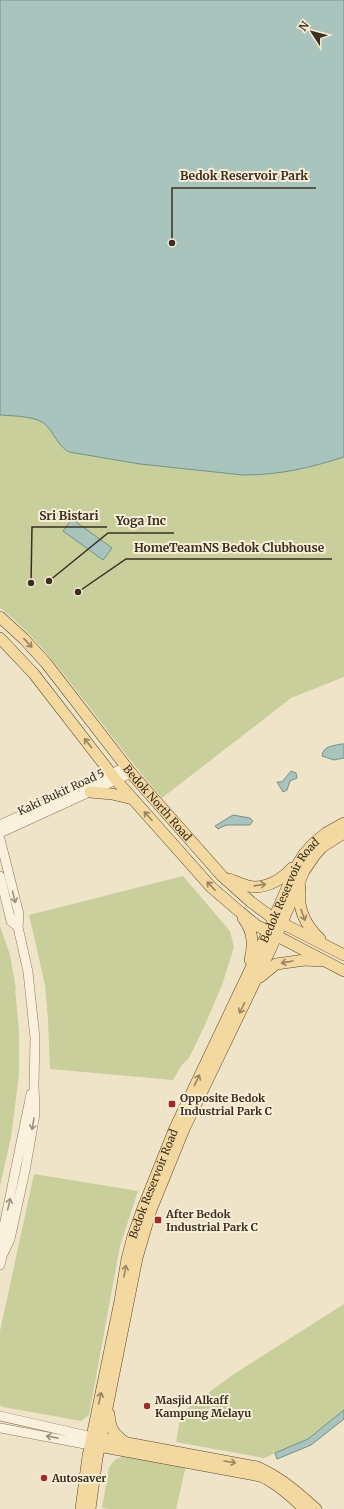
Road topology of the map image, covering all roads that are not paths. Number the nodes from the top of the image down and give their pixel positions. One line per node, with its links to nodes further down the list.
1 (0, 616): 3 (main road, Bedok North Road, one-way to 3)
2 (0, 638): 4 (main road, Bedok North Road, one-way to 2)
3 (129, 770): 4 (street, Kaki Bukit Road 5); 14 (main road, Bedok North Road)
4 (114, 777): 5 (street, Kaki Bukit Road 5); 6 (main road, Bedok North Road); 8 (street, Kaki Bukit Road 5)
5 (90, 792): 6 (main road); 9 (street, Kaki Bukit Road 5)
6 (133, 799): 16 (main road, Bedok North Road, one-way to 6)
7 (344, 823): 12 (main road, Bedok Reservoir Road)
8 (0, 825)
9 (0, 833)
10 (344, 833): 15 (main road, Bedok Reservoir Road)
11 (0, 838): 18 (street, one-way to 18)
12 (304, 854): 14 (main road, one-way to 12); 17 (main road, Bedok Reservoir Road)
13 (0, 876): 18 (street)
14 (222, 876): 17 (main road, Bedok North Road)
15 (302, 877): 17 (main road, Bedok Reservoir Road); 20 (main road, one-way to 20)
16 (240, 912): 19 (main road, Bedok North Road); 25 (main road)
17 (278, 921): 19 (main road, Bedok Reservoir Road); 20 (main road, Bedok North Road)
18 (18, 927): 26 (street)
19 (272, 934): 22 (main road, Bedok North Road); 24 (main road, Bedok Reservoir Road); 25 (main road, Bedok Reservoir Road)
20 (326, 946): 21 (main road, Bedok North Road)
21 (344, 955)
22 (324, 961): 23 (main road, Bedok North Road); 24 (main road, one-way to 24)
23 (344, 971)
24 (256, 980): 27 (main road, Bedok Reservoir Road, one-way to 27)
25 (244, 982): 30 (main road, Bedok Reservoir Road, one-way to 25)
26 (0, 1266)
27 (108, 1403): 30 (main road, Bedok Reservoir Road); 31 (main road)
28 (0, 1416): 30 (street)
29 (0, 1428): 30 (street, one-way to 29)
30 (96, 1442): 31 (main road); 32 (main road); 33 (main road); 34 (main road)
31 (127, 1444): 35 (main road, one-way to 35)
32 (81, 1509)
33 (90, 1509)
34 (304, 1509)
35 (316, 1509)

